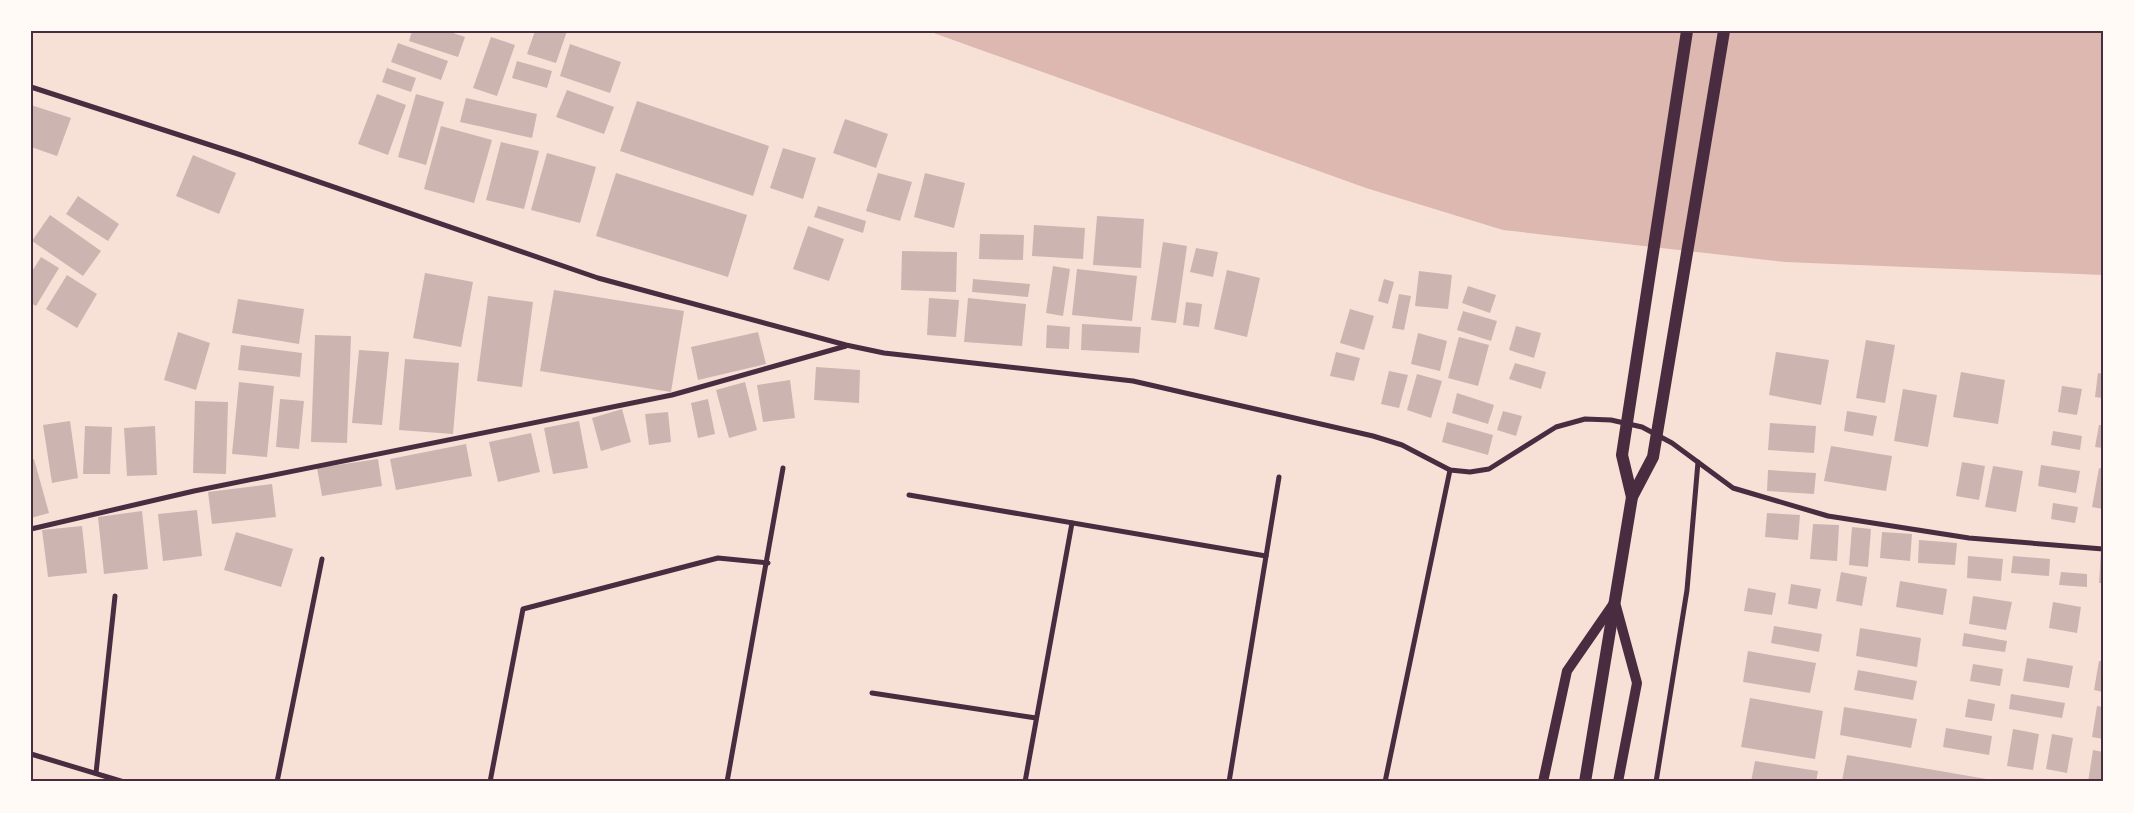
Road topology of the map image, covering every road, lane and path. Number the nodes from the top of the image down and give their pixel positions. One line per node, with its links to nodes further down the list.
1 (1687, 31): 10 (main road)
2 (1724, 31): 10 (main road)
3 (31, 87): 4 (street)
4 (846, 346): 7 (street); 12 (street)
5 (1698, 462): 7 (street); 13 (street); 33 (street)
6 (783, 468): 16 (street)
7 (1450, 470): 29 (street)
8 (1279, 477): 14 (street)
9 (909, 495): 11 (street)
10 (1632, 497): 18 (main road)
11 (1072, 523): 14 (street); 20 (street)
12 (31, 529)
13 (2103, 549)
14 (1266, 556): 28 (street)
15 (322, 559): 24 (street)
16 (768, 563): 25 (street); 26 (street)
17 (115, 596): 22 (street)
18 (1615, 602): 30 (main road); 31 (main road); 32 (main road)
19 (872, 693): 20 (street)
20 (1036, 718): 27 (street)
21 (31, 754): 22 (street)
22 (96, 773): 23 (street)
23 (124, 782)
24 (277, 782)
25 (490, 782)
26 (727, 782)
27 (1025, 782)
28 (1229, 782)
29 (1385, 782)
30 (1543, 782)
31 (1585, 782)
32 (1618, 782)
33 (1656, 782)

